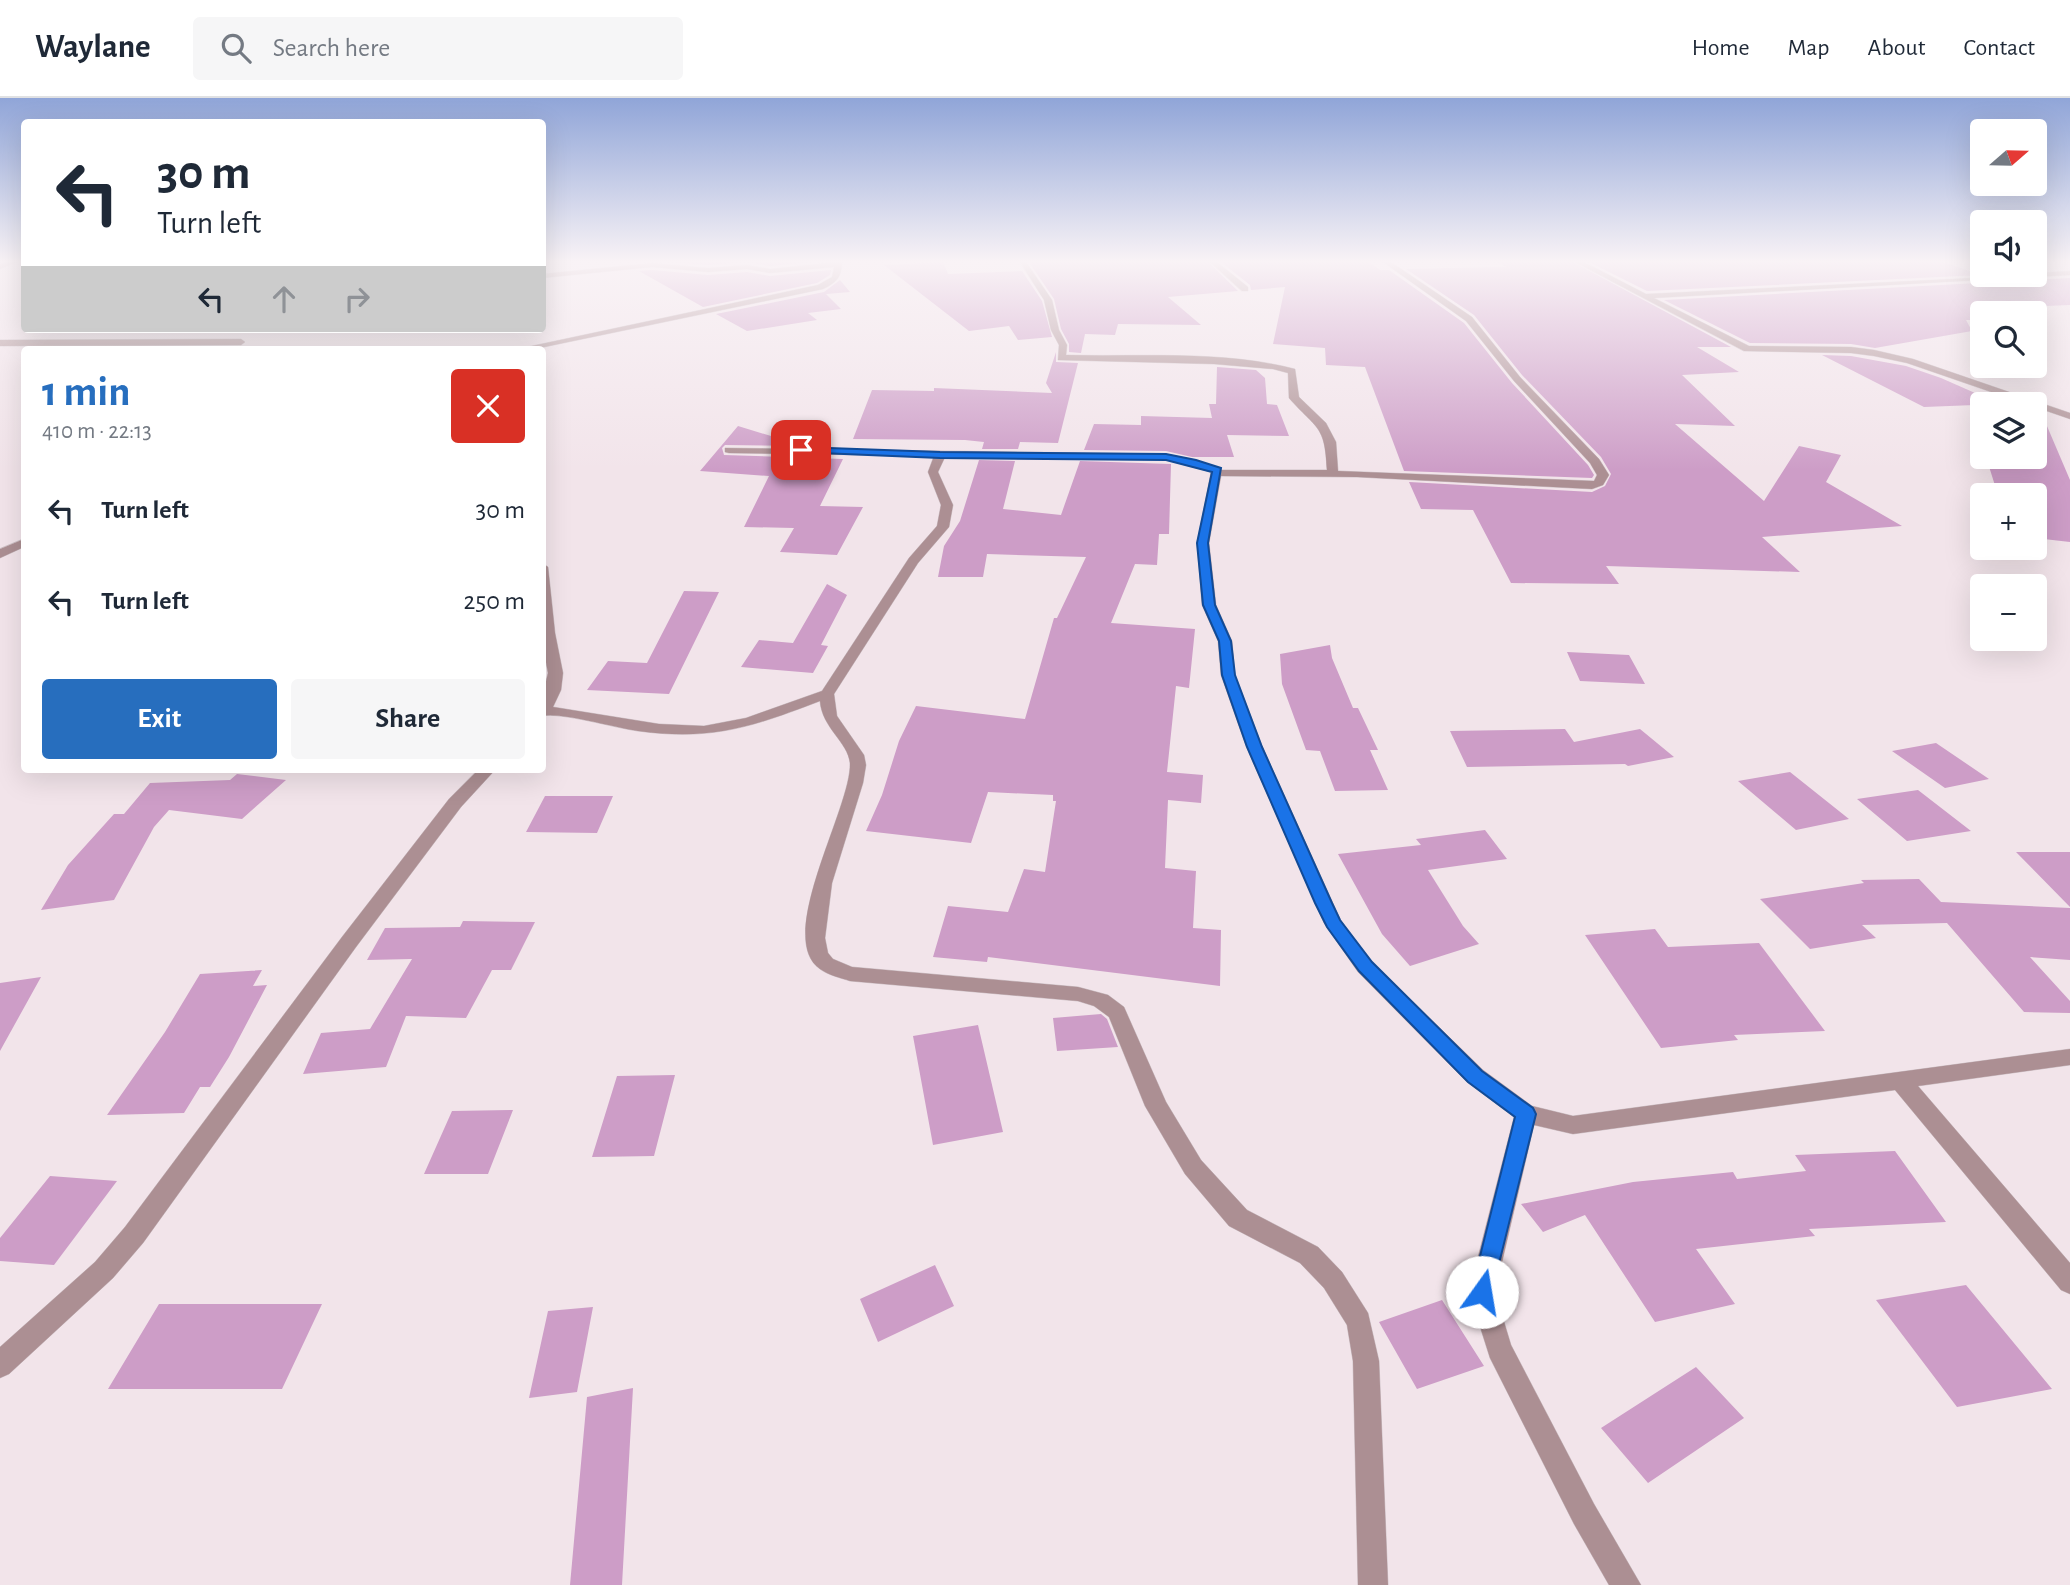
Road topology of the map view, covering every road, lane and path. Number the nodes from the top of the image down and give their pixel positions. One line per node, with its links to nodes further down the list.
1 (606, 331): 9 (street)
2 (1056, 331): 14 (street)
3 (1479, 331): 14 (street)
4 (1712, 331): 10 (street)
5 (52, 333): 6 (street)
6 (34, 342): 7 (street); 8 (street)
7 (241, 342)
8 (0, 343)
9 (536, 346)
10 (2070, 416)
11 (729, 450): 12 (street)
12 (940, 455): 13 (street); 18 (street)
13 (1216, 473): 14 (street); 24 (street)
14 (1333, 474)
15 (21, 544): 16 (street)
16 (0, 554)
17 (546, 613): 19 (street)
18 (827, 694): 20 (street); 27 (street)
19 (546, 705)
20 (546, 711)
21 (484, 773): 26 (street)
22 (2070, 1057): 23 (street)
23 (1900, 1080): 24 (street); 25 (street)
24 (1526, 1114): 28 (street)
25 (2070, 1282)
26 (0, 1364)
27 (1373, 1585)
28 (1626, 1585)

